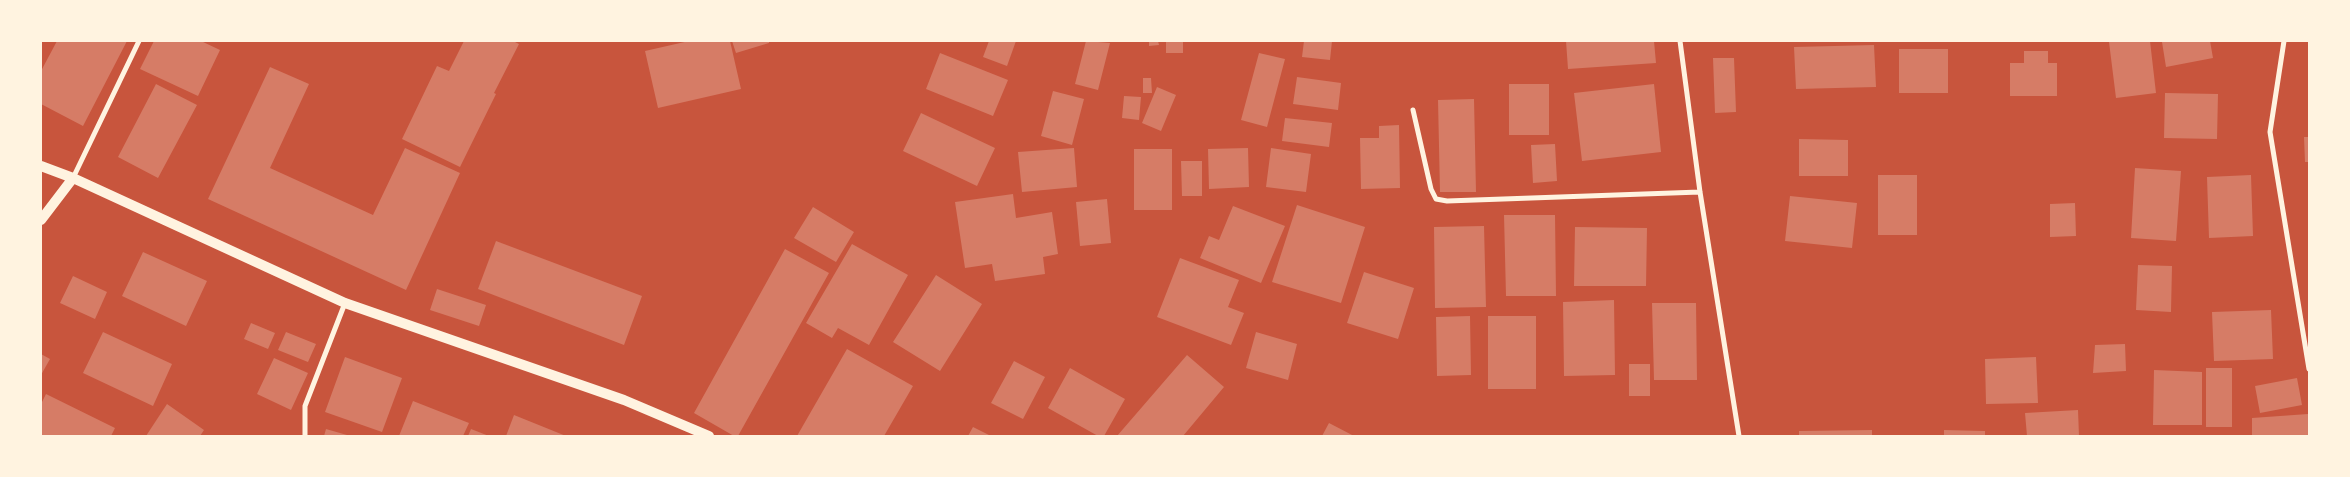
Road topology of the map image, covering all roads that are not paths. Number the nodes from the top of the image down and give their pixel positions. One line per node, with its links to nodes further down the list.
1 (140, 41): 6 (street)
2 (1680, 41): 7 (street)
3 (2284, 41): 10 (street)
4 (1413, 110): 7 (street)
5 (41, 166): 6 (main road)
6 (73, 178): 8 (main road); 9 (main road)
7 (1700, 192): 13 (street)
8 (41, 220)
9 (345, 303): 11 (street); 12 (main road)
10 (2309, 369)
11 (305, 436)
12 (709, 436)
13 (1739, 436)

